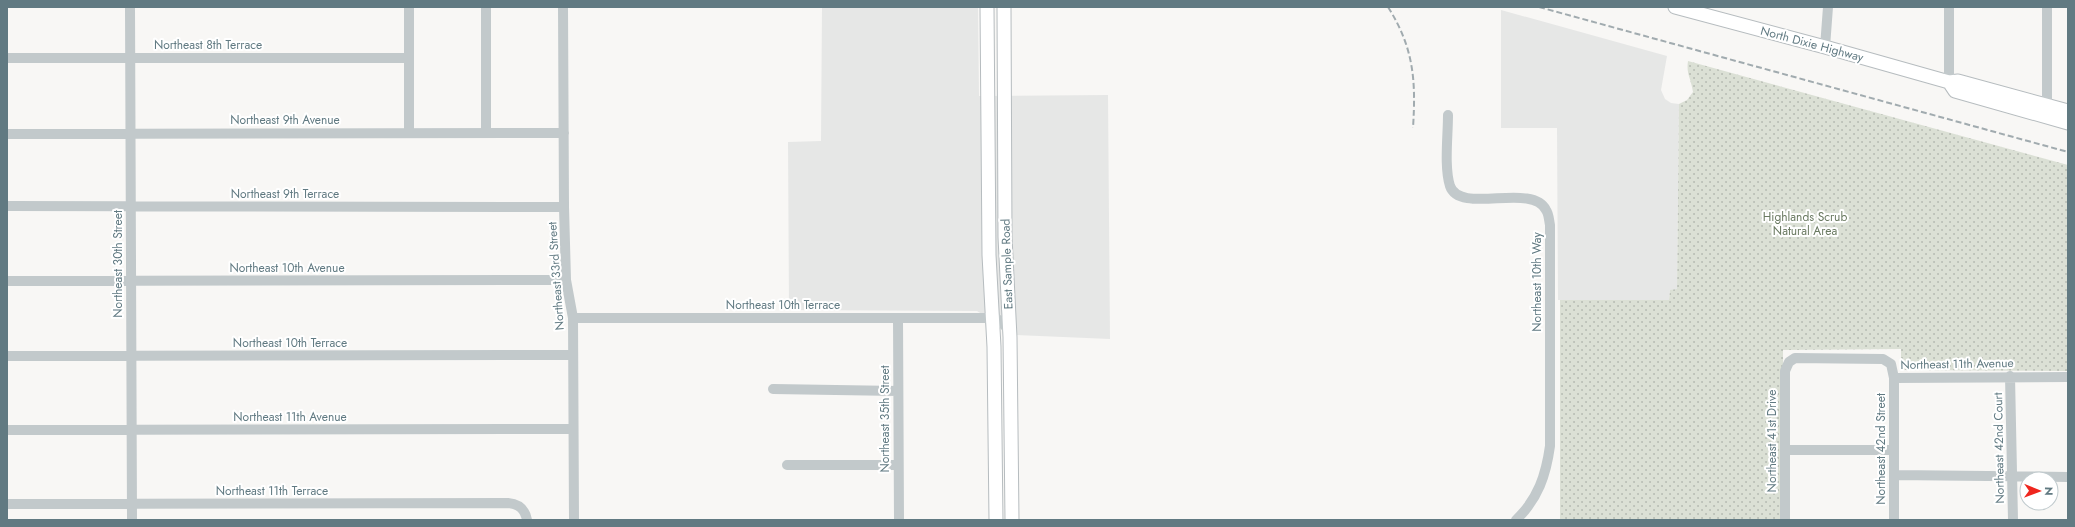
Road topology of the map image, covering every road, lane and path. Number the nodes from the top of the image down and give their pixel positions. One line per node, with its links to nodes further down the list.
1 (130, 7): 15 (street, Northeast 30th Street)
2 (409, 7): 14 (street)
3 (486, 7): 23 (street)
4 (563, 7): 24 (street, Northeast 33rd Street)
5 (987, 7): 11 (main road, East Sample Road)
6 (1004, 7): 16 (main road, East Sample Road)
7 (1675, 7): 12 (main road, North Dixie Highway)
8 (1828, 7): 12 (street)
9 (1949, 7): 17 (street)
10 (2047, 7): 18 (street)
11 (988, 42): 16 (main road); 33 (main road, East Sample Road)
12 (1825, 47): 17 (main road, North Dixie Highway)
13 (7, 58): 15 (street, Northeast 8th Terrace)
14 (409, 58): 15 (street, Northeast 8th Terrace); 22 (street)
15 (130, 59): 26 (street, Northeast 30th Street)
16 (1004, 63): 34 (main road, East Sample Road)
17 (1949, 82): 18 (main road, North Dixie Highway); 21 (main road, North Dixie Highway)
18 (2047, 105): 19 (main road, North Dixie Highway)
19 (2068, 111)
20 (1448, 116): 66 (street, Northeast 10th Way)
21 (2068, 123)
22 (409, 133): 23 (street, Northeast 9th Avenue); 26 (street, Northeast 9th Avenue)
23 (486, 133): 24 (street, Northeast 9th Avenue)
24 (564, 133): 29 (street, Northeast 33rd Street)
25 (7, 134): 26 (street, Northeast 9th Avenue)
26 (131, 134): 28 (street, Northeast 30th Street)
27 (7, 206): 28 (street, Northeast 9th Terrace)
28 (131, 207): 29 (street, Northeast 9th Terrace); 31 (street, Northeast 30th Street)
29 (564, 207): 30 (street, Northeast 33rd Street)
30 (566, 280): 31 (street, Northeast 10th Avenue); 35 (street, Northeast 33rd Street)
31 (132, 281): 32 (street, Northeast 10th Avenue); 40 (street, Northeast 30th Street)
32 (7, 282)
33 (991, 295): 34 (main road); 37 (main road, East Sample Road)
34 (1009, 309): 38 (main road, East Sample Road)
35 (573, 318): 36 (street, Northeast 10th Terrace); 41 (street, Northeast 33rd Street)
36 (898, 318): 37 (street, Northeast 10th Terrace); 47 (street, Northeast 35th Street)
37 (993, 318): 38 (street); 64 (main road, East Sample Road)
38 (1010, 331): 65 (main road, East Sample Road)
39 (7, 356): 40 (street, Northeast 10th Terrace)
40 (132, 356): 41 (street, Northeast 10th Terrace); 50 (street, Northeast 30th Street)
41 (573, 356): 48 (street, Northeast 33rd Street)
42 (1788, 362): 45 (street, Northeast 11th Avenue); 51 (street, Northeast 41st Drive)
43 (2010, 376): 44 (street, Northeast 11th Avenue); 45 (street, Northeast 11th Avenue); 56 (street, Northeast 42nd Court)
44 (2068, 377)
45 (1894, 378): 52 (street, Northeast 42nd Street)
46 (773, 389): 47 (street)
47 (898, 391): 54 (street, Northeast 35th Street)
48 (573, 429): 50 (street, Northeast 11th Avenue); 62 (street, Northeast 33rd Street)
49 (7, 430): 50 (street, Northeast 11th Avenue)
50 (132, 430): 59 (street, Northeast 30th Street)
51 (1785, 450): 52 (street); 67 (street, Northeast 41st Drive)
52 (1894, 450): 55 (street, Northeast 42nd Street)
53 (787, 465): 54 (street)
54 (898, 465): 63 (street, Northeast 35th Street)
55 (1894, 475): 56 (street); 68 (street, Northeast 42nd Street)
56 (2013, 476): 57 (street); 69 (street, Northeast 42nd Court)
57 (2068, 477)
58 (7, 504): 59 (street, Northeast 11th Terrace)
59 (132, 504): 60 (street, Northeast 30th Street); 61 (street, Northeast 11th Terrace)
60 (132, 520)
61 (527, 520)
62 (574, 520)
63 (899, 520)
64 (996, 520)
65 (1012, 520)
66 (1516, 520)
67 (1785, 520)
68 (1894, 520)
69 (2013, 520)

